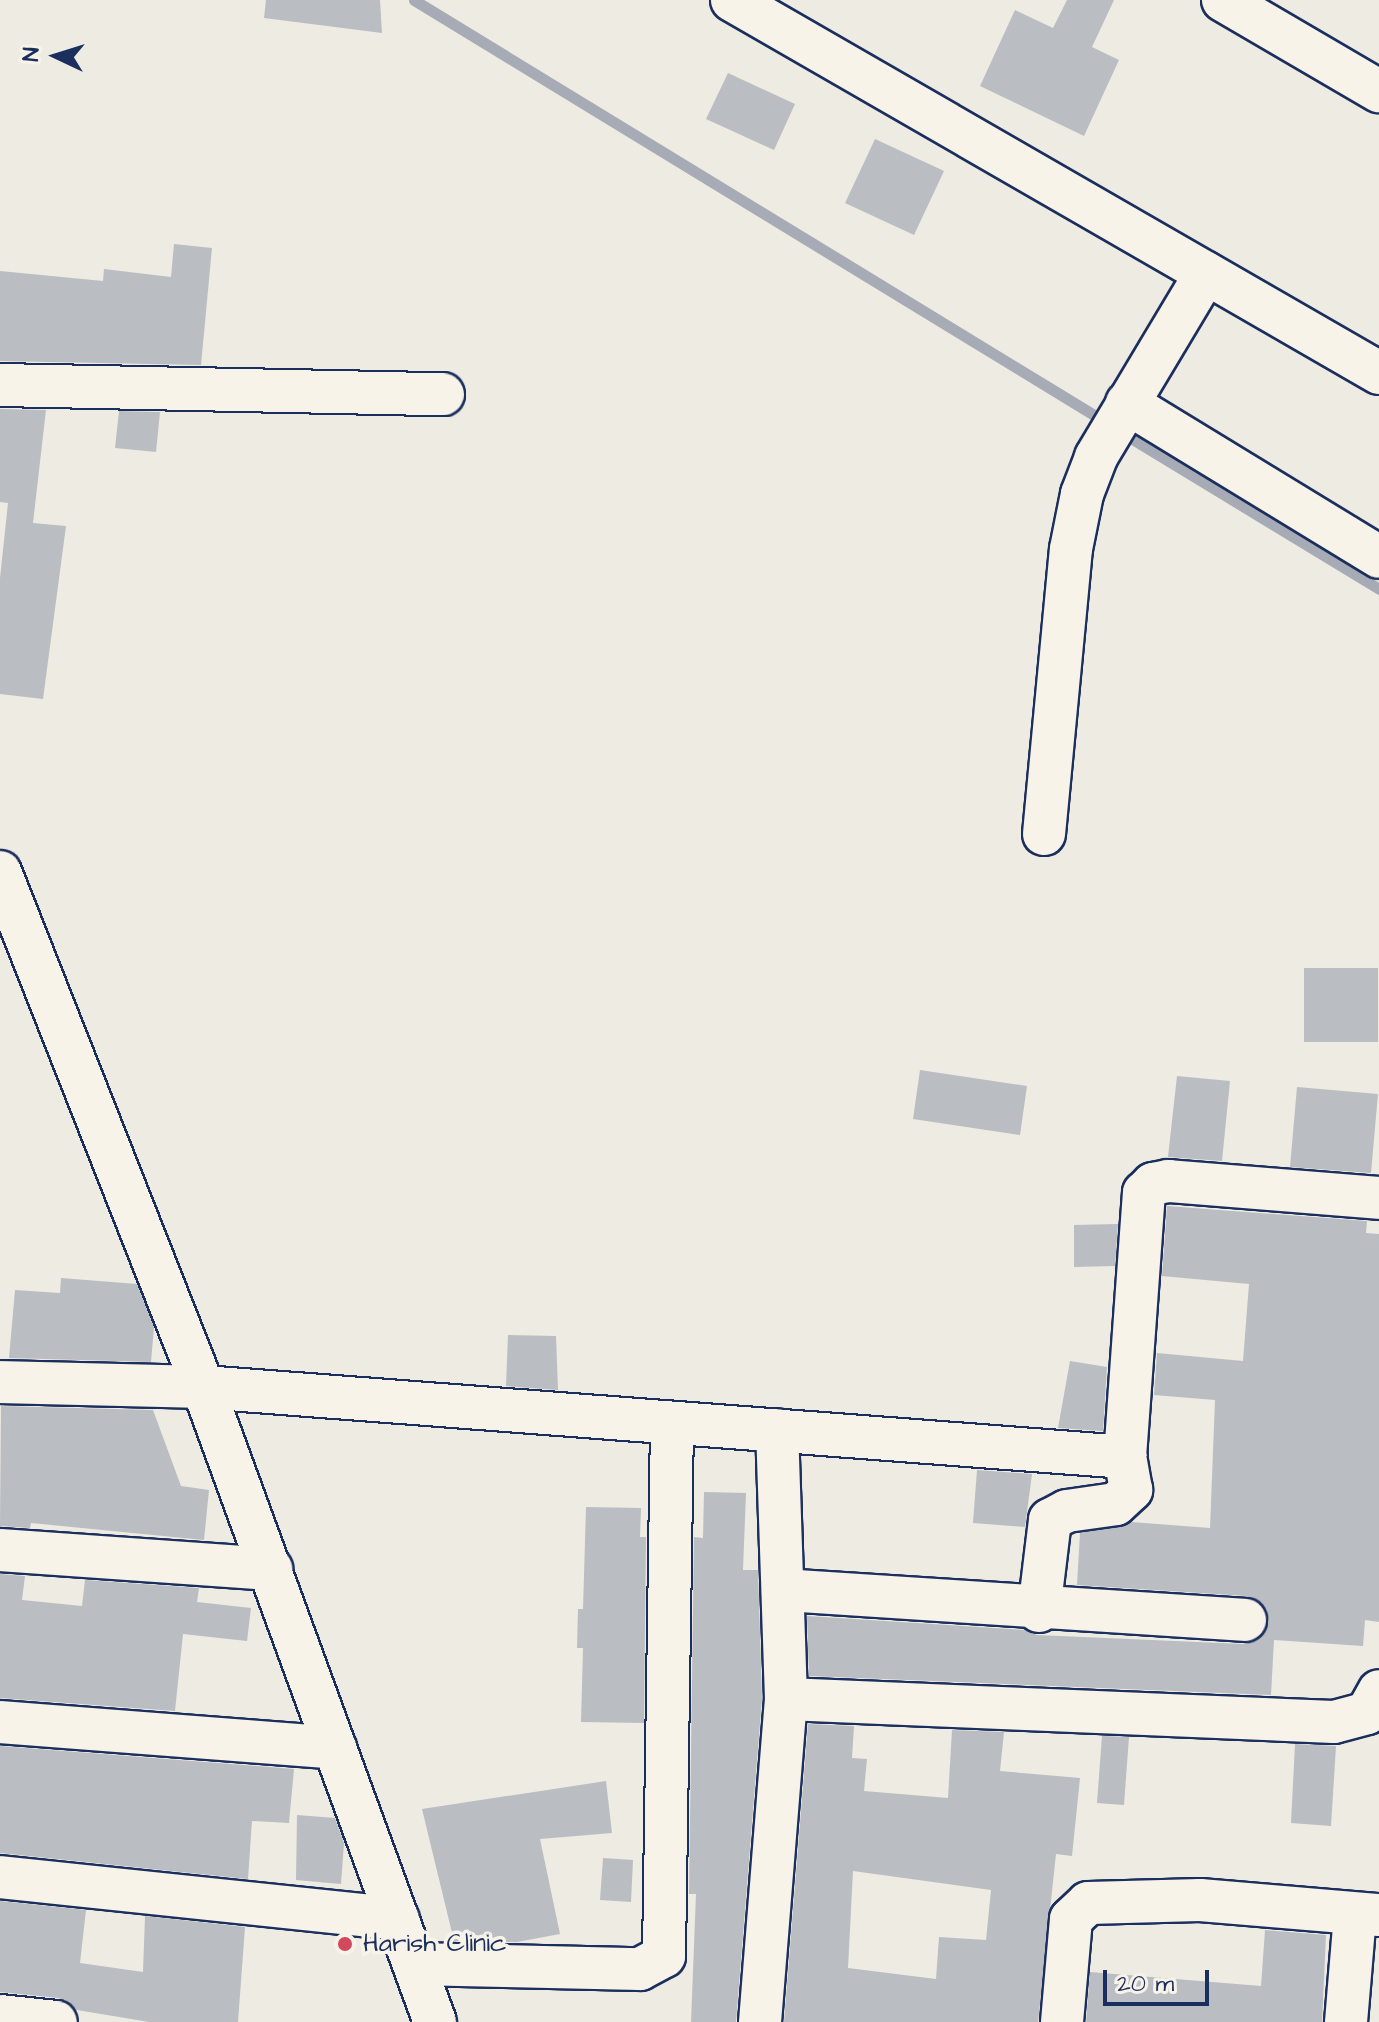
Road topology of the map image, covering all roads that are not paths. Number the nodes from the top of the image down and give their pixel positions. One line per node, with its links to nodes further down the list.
1 (732, 0): 5 (street)
2 (1223, 0): 3 (street)
3 (1280, 14): 4 (street)
4 (1379, 91)
5 (1206, 273): 6 (street); 9 (street)
6 (1379, 373)
7 (0, 385): 8 (street)
8 (443, 394)
9 (1124, 408): 10 (street); 11 (street)
10 (1379, 557)
11 (1044, 834)
12 (0, 872): 15 (street)
13 (1379, 1198): 18 (street)
14 (0, 1382): 15 (street)
15 (203, 1387): 16 (street); 20 (street)
16 (672, 1425): 17 (street); 31 (street)
17 (777, 1430): 18 (street); 21 (street)
18 (1125, 1457): 22 (street)
19 (0, 1550): 20 (street)
20 (271, 1569): 27 (street)
21 (783, 1590): 22 (street); 24 (street)
22 (1039, 1611): 23 (street)
23 (1245, 1620)
24 (786, 1699): 25 (street); 35 (street)
25 (1375, 1712)
26 (0, 1722): 27 (street)
27 (335, 1748): 30 (street)
28 (0, 1877): 30 (street)
29 (1367, 1914): 36 (street); 37 (street)
30 (398, 1919): 31 (street)
31 (414, 1964): 34 (street)
32 (0, 2016): 33 (street)
33 (56, 2022)
34 (435, 2022)
35 (760, 2022)
36 (1062, 2022)
37 (1346, 2022)

